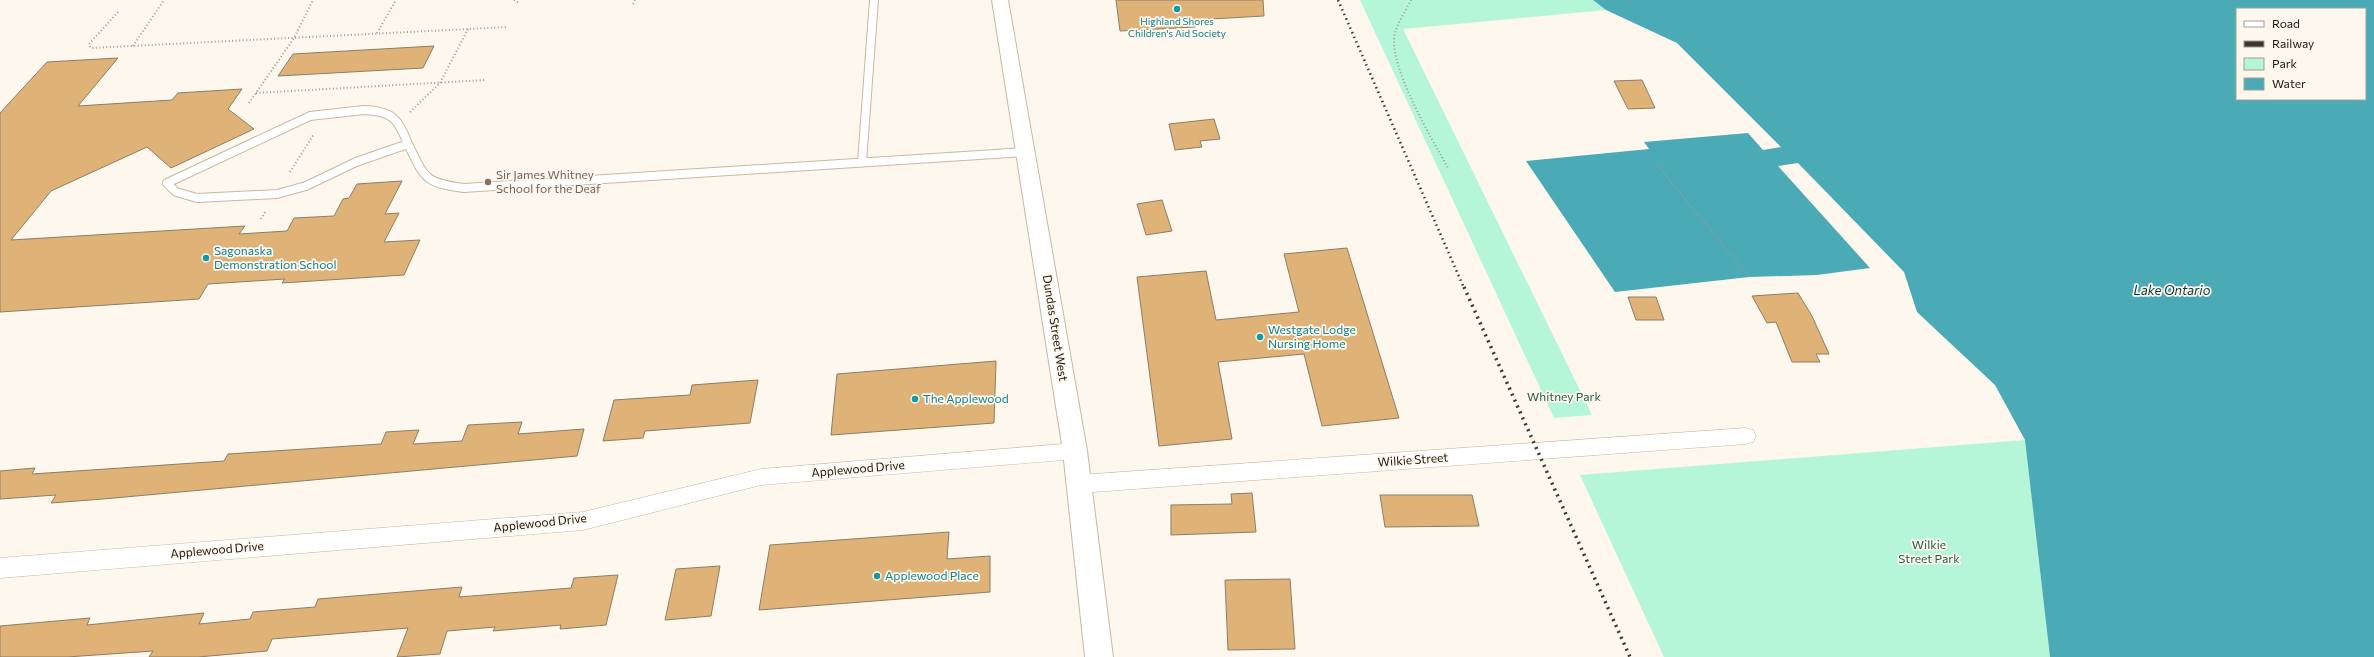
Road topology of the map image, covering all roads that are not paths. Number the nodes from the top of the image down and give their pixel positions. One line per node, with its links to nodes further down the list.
1 (874, 0): 5 (lane)
2 (1000, 0): 4 (main road, Dundas Street West)
3 (408, 144): 3 (lane); 5 (lane)
4 (1026, 152): 5 (lane); 7 (main road, Dundas Street West)
5 (862, 162)
6 (1746, 436): 8 (street, Wilkie Street)
7 (1075, 451): 8 (main road, Dundas Street West); 9 (street, Applewood Drive)
8 (1080, 484): 10 (main road, Dundas Street West)
9 (0, 568)
10 (1099, 657)

